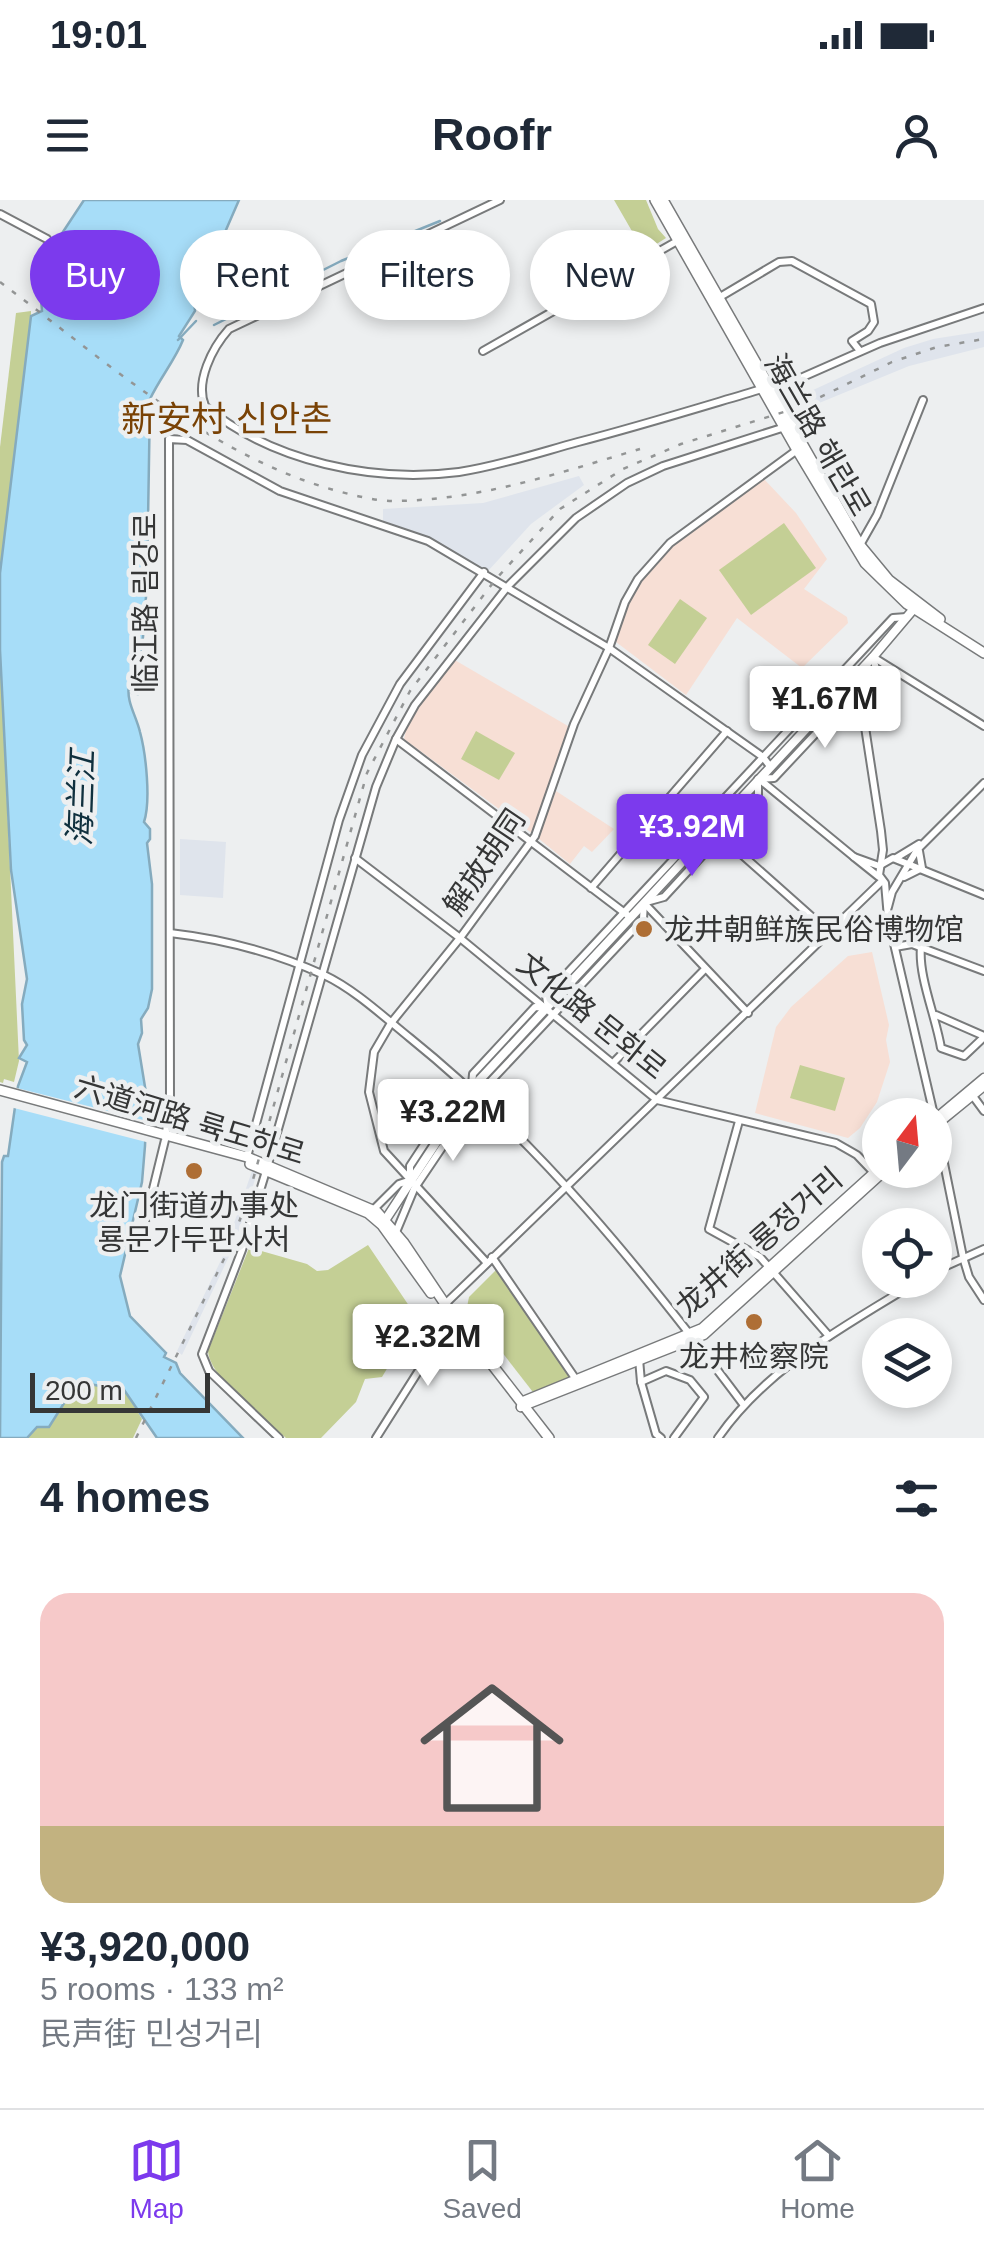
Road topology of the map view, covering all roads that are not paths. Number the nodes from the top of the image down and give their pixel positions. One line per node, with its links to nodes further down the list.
1 (500, 200): 11 (street)
2 (655, 200): 6 (highway, 海兰路 해란로)
3 (663, 200): 6 (highway, 海兰路 해란로)
4 (0, 214): 5 (street)
5 (30, 231)
6 (681, 239): 7 (highway, 海兰路 해란로); 9 (street); 11 (highway, 海兰路 해란로)
7 (720, 297): 10 (street); 11 (highway, 海兰路 해란로)
8 (984, 308): 10 (street)
9 (483, 351)
10 (860, 352): 11 (street)
11 (767, 390): 13 (highway, 海兰路 해란로); 15 (highway, 海兰路 해란로)
12 (923, 400): 15 (street)
13 (784, 427): 14 (highway, 海兰路 해란로); 17 (street)
14 (797, 450): 18 (highway, 海兰路 해란로); 19 (street, 解放胡同)
15 (860, 545): 18 (highway, 海兰路 해란로)
16 (484, 572): 17 (street, 临江路 림강로); 46 (street, 临江路 림강로); 51 (street)
17 (508, 586): 19 (street, 临江路 림강로); 26 (street)
18 (913, 610): 20 (highway, 海兰路 해란로); 21 (main road); 25 (street)
19 (609, 648): 24 (street, 临江路 림강로); 33 (street, 解放胡同)
20 (984, 649)
21 (872, 657): 22 (main road); 23 (street)
22 (850, 681): 25 (main road); 28 (street); 30 (street)
23 (984, 726)
24 (727, 731): 27 (street, 临江路 림강로); 41 (street)
25 (795, 732): 27 (main road)
26 (396, 739): 33 (street); 35 (street)
27 (766, 761): 28 (main road); 31 (street)
28 (758, 778): 31 (main road); 34 (street)
29 (984, 783): 32 (street)
30 (881, 831): 36 (street); 37 (street)
31 (717, 832): 43 (main road); 45 (street); 47 (street)
32 (924, 841): 36 (street); 38 (street); 39 (street)
33 (532, 842): 41 (street); 48 (street, 解放胡同)
34 (854, 857): 37 (street); 40 (street)
35 (355, 858): 48 (street, 文化路 문화로); 54 (street)
36 (894, 859): 37 (street); 39 (street)
37 (881, 864): 40 (street)
38 (922, 868): 39 (street); 39 (street); 42 (street)
39 (904, 874): 40 (street); 44 (street)
40 (883, 881): 44 (street); 47 (street)
41 (591, 888): 45 (street)
42 (984, 896)
43 (644, 903): 45 (main road); 52 (street); 55 (street)
44 (887, 913): 49 (street)
45 (627, 915): 55 (main road)
46 (169, 933): 51 (street); 70 (street, 临江路 림강로)
47 (830, 933): 56 (street)
48 (460, 938): 55 (street, 文化路 문화로); 58 (street, 解放胡同)
49 (894, 946): 50 (street); 65 (street)
50 (921, 948): 53 (street); 57 (street)
51 (300, 966): 54 (street); 71 (street)
52 (705, 969): 56 (street); 60 (street)
53 (984, 972)
54 (323, 974): 58 (street); 73 (street)
55 (551, 1011): 60 (street, 文化路 문화로); 62 (main road)
56 (748, 1013): 66 (street)
57 (936, 1015): 59 (street); 59 (street)
58 (391, 1023): 62 (street); 74 (street, 解放胡同)
59 (984, 1036)
60 (612, 1063): 66 (street, 文化路 문화로)
61 (984, 1082): 63 (main road)
62 (472, 1088): 74 (main road); 75 (street)
63 (971, 1093): 67 (main road); 68 (street)
64 (3, 1094): 70 (highway, 六道河路 륙도하로)
65 (930, 1098)
66 (658, 1100): 69 (street, 文化路 문화로); 75 (street)
67 (952, 1107)
68 (984, 1111)
69 (738, 1120): 72 (street, 文化路 문화로); 86 (street)
70 (160, 1135): 71 (highway, 六道河路 륙도하로); 73 (highway, 六道河路 륙도하로); 82 (street, 临江路 림강로)
71 (247, 1156): 73 (highway, 六道河路 륙도하로)
72 (862, 1159)
73 (267, 1168): 78 (highway, 六道河路 륙도하로); 79 (highway, 六道河路 륙도하로); 98 (street)
74 (413, 1183): 78 (street); 79 (main road); 80 (street); 84 (street, 解放胡同)
75 (567, 1186): 84 (street); 92 (street)
76 (862, 1188): 86 (main road, 龙井街 룡정거리)
77 (949, 1188): 83 (street)
78 (374, 1210): 79 (highway, 六道河路 륙도하로)
79 (384, 1222): 80 (highway, 六道河路 륙도하로); 89 (highway, 六道河路 륙도하로)
80 (396, 1232): 89 (highway, 六道河路 륙도하로)
81 (984, 1249): 83 (street)
82 (138, 1250)
83 (963, 1257): 85 (street); 88 (street)
84 (490, 1260): 89 (street); 94 (street, 解放胡同)
85 (952, 1262)
86 (770, 1271): 91 (street); 92 (main road, 龙井街 룡정거리)
87 (890, 1298): 91 (street)
88 (984, 1300)
89 (443, 1306): 90 (highway, 六道河路 륙도하로)
90 (452, 1317): 97 (highway, 六道河路 륙도하로); 99 (street)
91 (828, 1336): 96 (street)
92 (692, 1337): 93 (main road, 龙井街 룡정거리); 96 (street)
93 (638, 1356): 94 (main road, 龙井街 룡정거리); 95 (street); 97 (main road, 龙井街 룡정거리)
94 (575, 1378): 97 (main road, 龙井街 룡정거리)
95 (641, 1382): 101 (street); 102 (street)
96 (742, 1404): 103 (street)
97 (523, 1405): 100 (highway, 六道河路 륙도하로)
98 (279, 1438)
99 (376, 1438)
100 (545, 1438)
101 (661, 1438)
102 (674, 1438)
103 (718, 1438)

